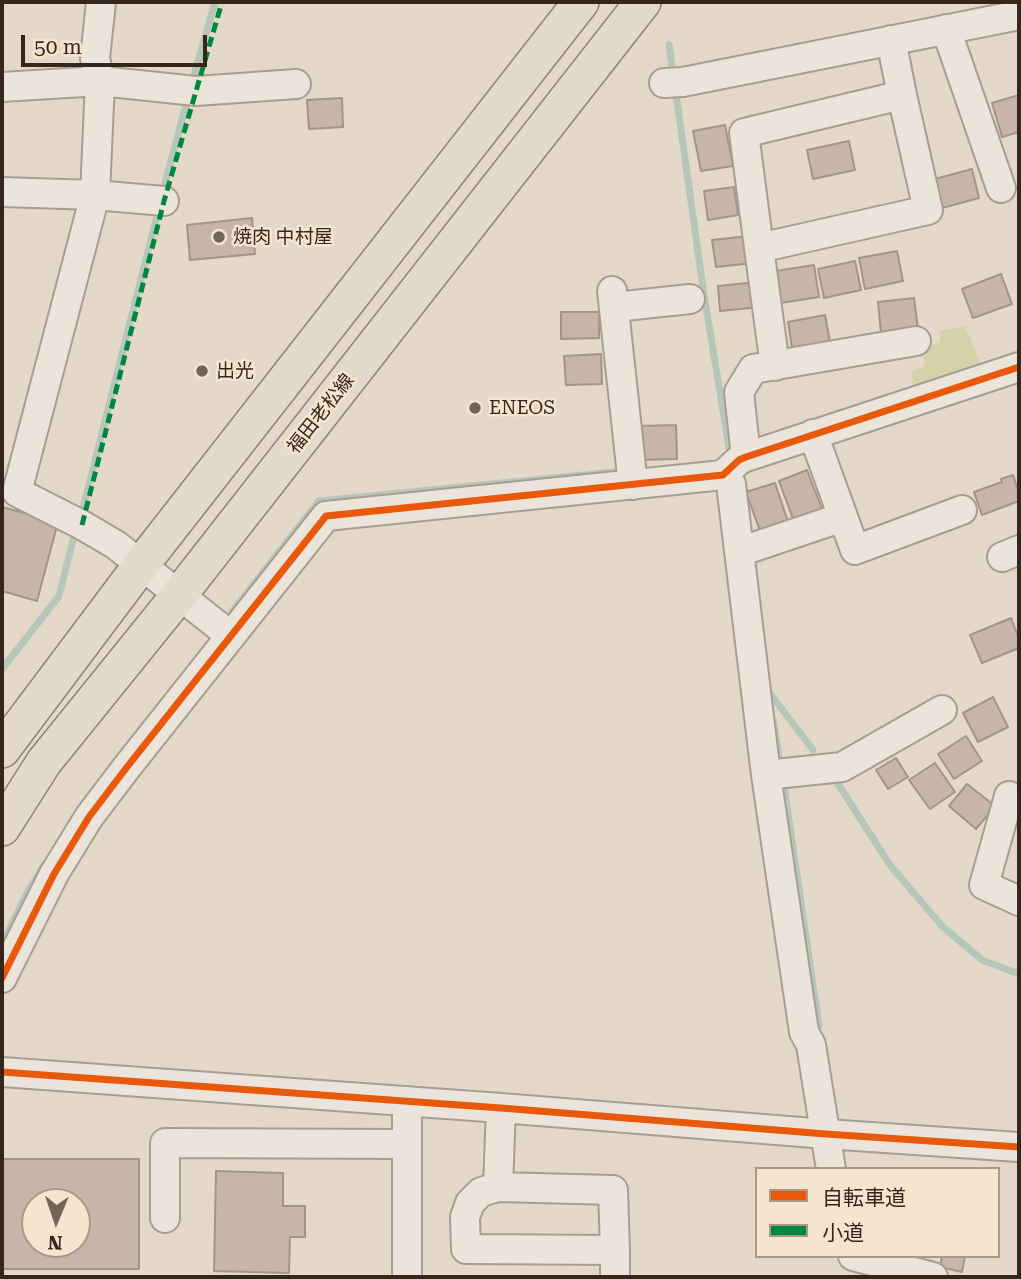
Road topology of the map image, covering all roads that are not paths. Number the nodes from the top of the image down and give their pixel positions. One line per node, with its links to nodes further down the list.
1 (101, 2): 7 (street)
2 (581, 2): 28 (main road)
3 (643, 2): 29 (main road, 福田老松線)
4 (1019, 15): 5 (street)
5 (946, 29): 6 (street); 12 (street)
6 (891, 40): 8 (street); 11 (street)
7 (100, 81): 9 (street); 10 (street); 14 (street)
8 (671, 83)
9 (296, 84)
10 (2, 87)
11 (902, 94): 16 (street); 16 (street)
12 (1001, 188)
13 (2, 192): 14 (street)
14 (95, 195): 15 (street); 28 (street)
15 (164, 201)
16 (759, 248): 19 (street)
17 (690, 299): 23 (street)
18 (916, 341): 19 (street)
19 (775, 366): 22 (street)
20 (1019, 367): 21 (street)
21 (813, 434): 22 (street); 25 (street)
22 (746, 457): 24 (street)
23 (633, 475): 24 (street); 30 (street)
24 (723, 475): 27 (street)
25 (962, 510)
26 (831, 521): 27 (street)
27 (746, 549): 33 (street)
28 (141, 565): 29 (street); 32 (main road)
29 (179, 596): 30 (street); 35 (main road, 福田老松線)
30 (224, 631): 37 (street)
31 (943, 710): 33 (street)
32 (2, 750)
33 (766, 775): 41 (street)
34 (1009, 796): 36 (street)
35 (2, 828)
36 (1019, 901)
37 (6, 957)
38 (2, 1072): 39 (street)
39 (407, 1101): 40 (street); 42 (street)
40 (500, 1108): 41 (street); 45 (street)
41 (826, 1134): 43 (street); 44 (street)
42 (407, 1144): 46 (street); 50 (street)
43 (1019, 1147)
44 (831, 1167)
45 (498, 1187): 49 (street); 49 (street)
46 (165, 1219)
47 (842, 1258): 51 (street)
48 (861, 1258): 52 (street)
49 (615, 1264)
50 (407, 1277)
51 (847, 1277)
52 (933, 1277)

